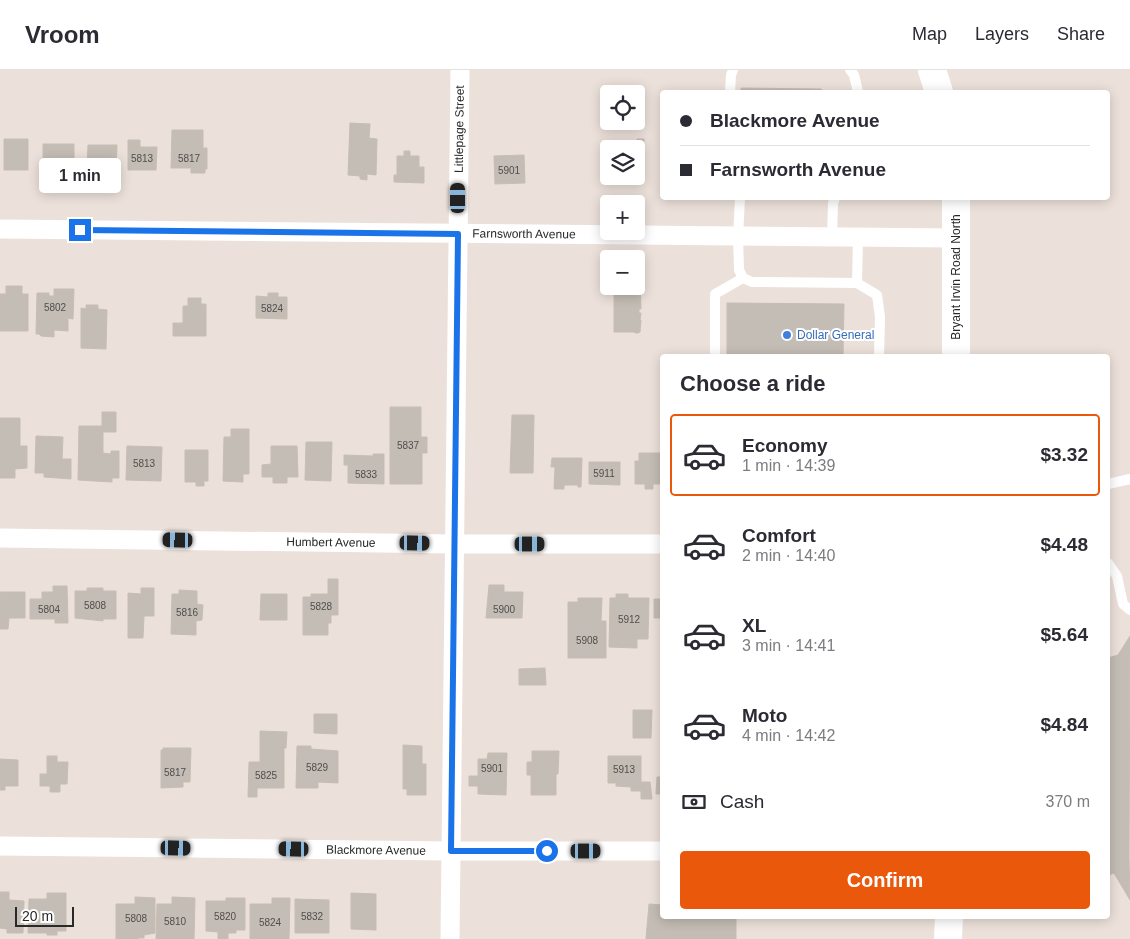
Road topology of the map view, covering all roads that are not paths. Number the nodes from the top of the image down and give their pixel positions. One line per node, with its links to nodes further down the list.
1 (460, 70): 12 (street, Littlepage Street)
2 (733, 70): 5 (lane)
3 (850, 70): 6 (lane)
4 (932, 70): 7 (main road)
5 (730, 90)
6 (858, 90)
7 (938, 90)
8 (740, 200): 13 (lane)
9 (834, 200): 14 (lane)
10 (956, 200): 16 (main road, Bryant Irvin Road North)
11 (0, 229): 12 (street, Farnsworth Avenue)
12 (458, 234): 13 (street, Farnsworth Avenue); 25 (street, Littlepage Street)
13 (738, 237): 14 (street, Farnsworth Avenue); 17 (lane)
14 (832, 238): 15 (street, Farnsworth Avenue)
15 (858, 238): 16 (street, Farnsworth Avenue); 18 (lane)
16 (957, 238): 21 (main road, Bryant Irvin Road North)
17 (743, 278): 18 (lane); 19 (lane)
18 (857, 283): 20 (lane)
19 (715, 354)
20 (879, 354)
21 (956, 354)
22 (1130, 479): 23 (lane)
23 (1110, 484)
24 (0, 538): 25 (street, Humbert Avenue)
25 (454, 544): 26 (street, Humbert Avenue); 30 (street, Littlepage Street)
26 (660, 544)
27 (1110, 566): 28 (lane)
28 (1130, 610)
29 (0, 846): 30 (street, Blackmore Avenue)
30 (451, 851): 31 (street, Blackmore Avenue); 33 (street, Littlepage Street)
31 (660, 851)
32 (948, 919): 34 (main road)
33 (450, 939)
34 (948, 939)

